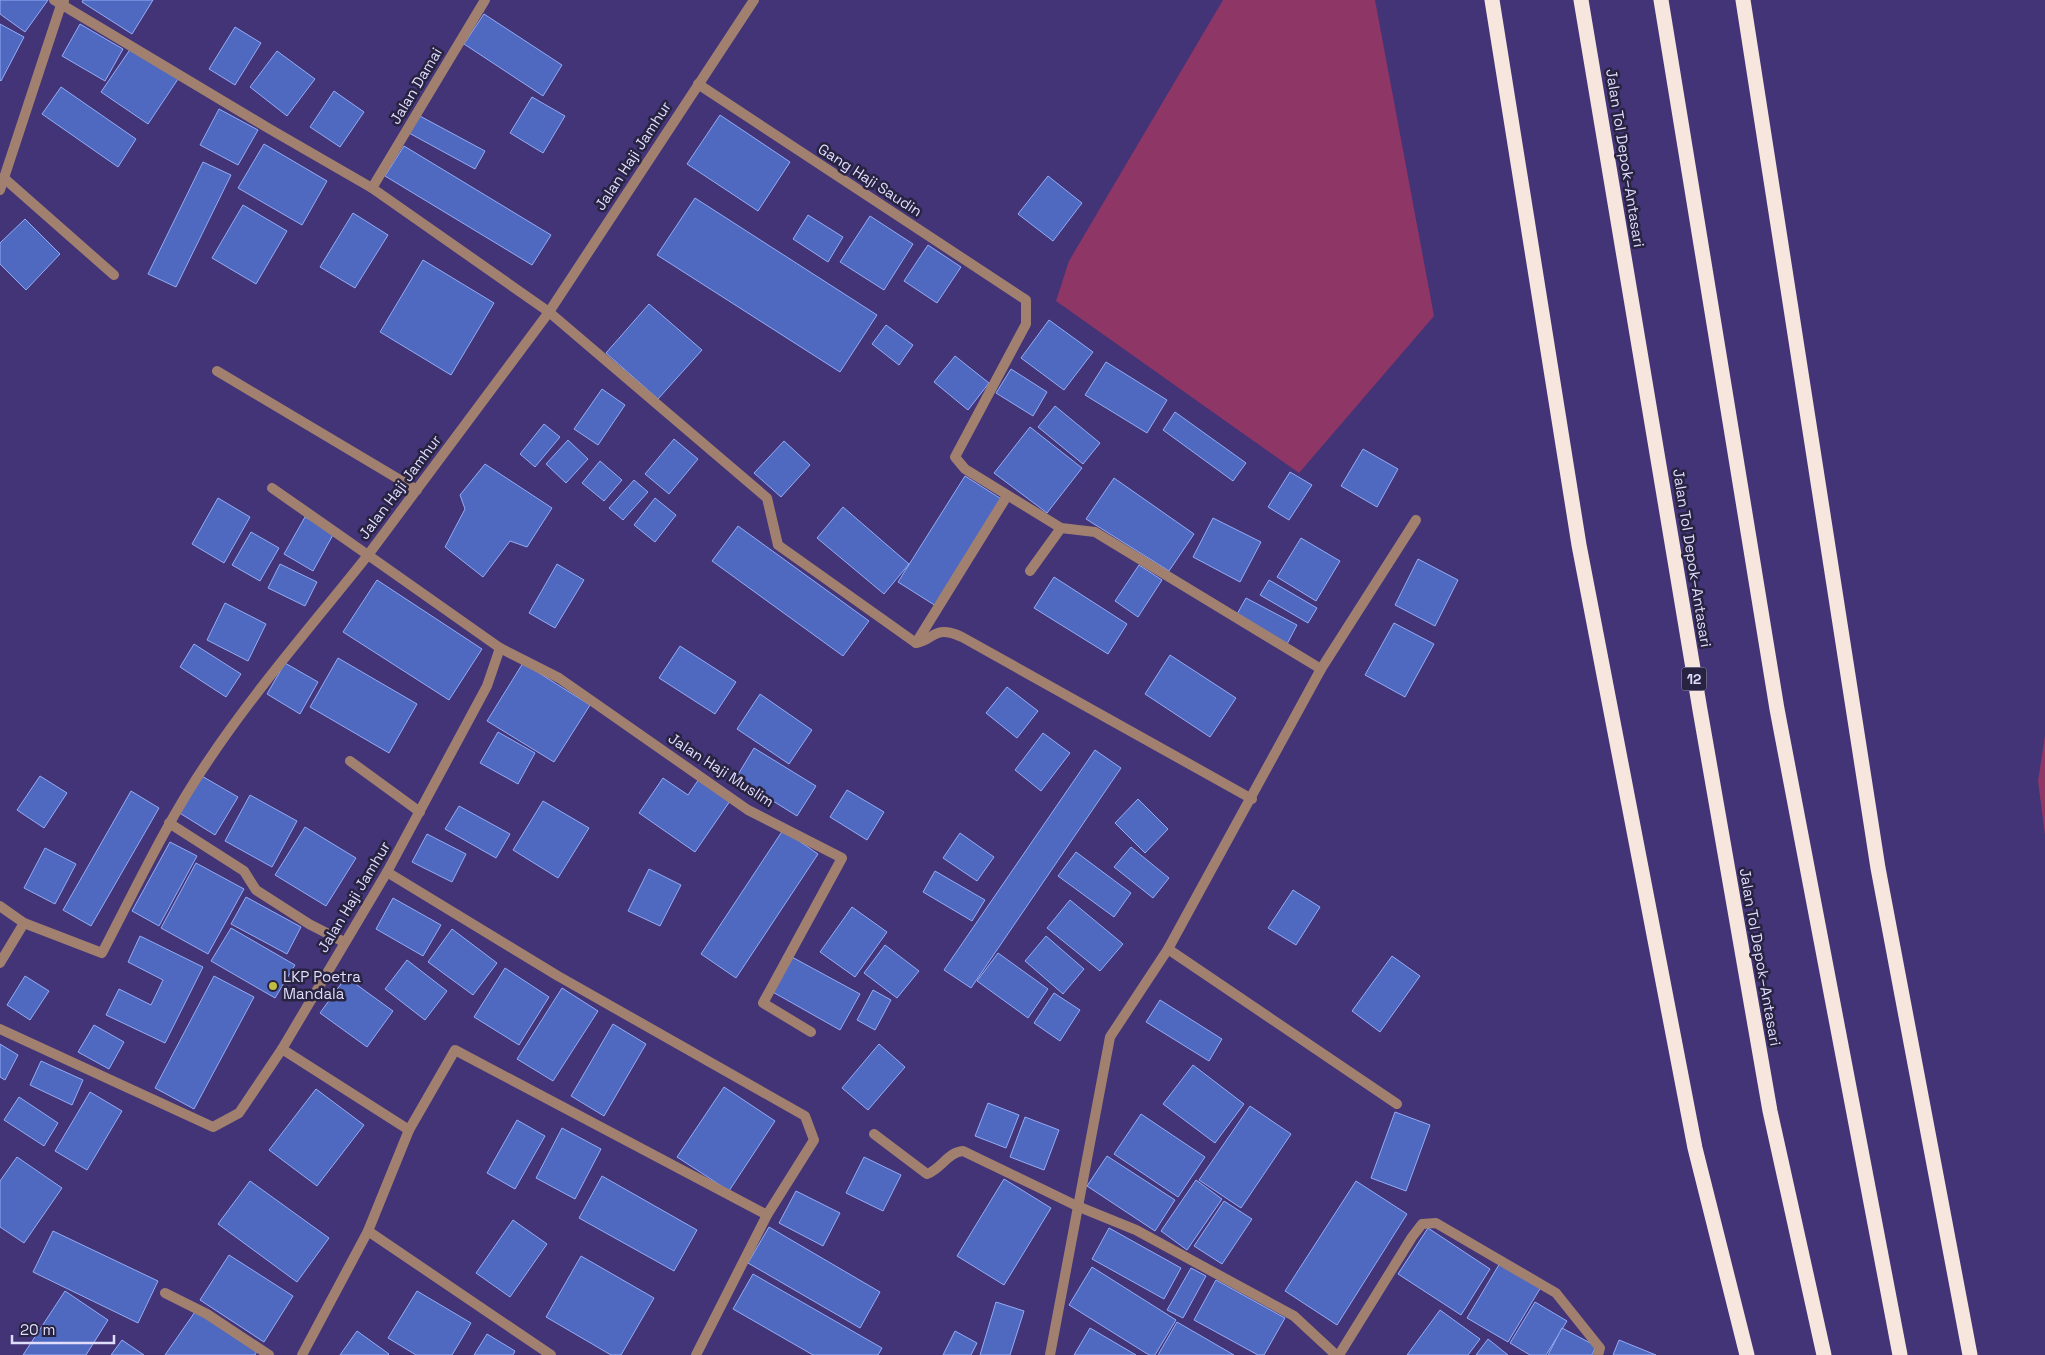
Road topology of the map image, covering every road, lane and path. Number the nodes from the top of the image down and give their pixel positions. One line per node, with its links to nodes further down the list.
1 (486, 0): 10 (street, Jalan Damai)
2 (754, 0): 8 (street, Jalan Haji Jamhur)
3 (1492, 0): 52 (highway)
4 (1581, 0): 53 (highway, Jalan Tol Depok–Antasari / 12)
5 (1661, 0): 54 (highway)
6 (1743, 0): 55 (highway)
7 (60, 2): 9 (street); 10 (street)
8 (698, 84): 13 (street, Jalan Haji Jamhur); 17 (street, Gang Haji Saudin)
9 (5, 180): 11 (street); 12 (street)
10 (372, 188): 13 (street)
11 (0, 190)
12 (114, 274)
13 (549, 312): 16 (street, Jalan Haji Jamhur); 22 (street)
14 (217, 371): 16 (street)
15 (272, 488): 20 (street)
16 (417, 490): 20 (street, Jalan Haji Jamhur)
17 (1007, 496): 19 (street); 22 (street)
18 (1416, 520): 24 (street)
19 (1061, 528): 21 (street); 24 (street)
20 (368, 555): 23 (street, Jalan Haji Jamhur); 28 (street)
21 (1030, 571)
22 (916, 643): 26 (street)
23 (500, 648): 27 (street, Jalan Haji Jamhur); 36 (street, Jalan Haji Muslim)
24 (1322, 669): 26 (street)
25 (350, 761): 27 (street)
26 (1252, 799): 33 (street)
27 (420, 812): 29 (street, Jalan Haji Jamhur)
28 (169, 823): 31 (street); 32 (street)
29 (387, 872): 32 (street, Jalan Haji Jamhur); 42 (street)
30 (0, 906): 31 (street)
31 (24, 923): 34 (street)
32 (344, 942): 37 (street, Jalan Haji Jamhur)
33 (1168, 949): 38 (street); 41 (street)
34 (0, 963)
35 (0, 1029): 37 (street, Jalan Haji Jamhur)
36 (811, 1032)
37 (282, 1049): 39 (street)
38 (1397, 1104)
39 (409, 1130): 42 (street); 43 (street)
40 (874, 1134): 41 (street)
41 (1077, 1206): 49 (street); 50 (street)
42 (767, 1215): 48 (street)
43 (368, 1231): 46 (street); 47 (street)
44 (165, 1293): 45 (street)
45 (269, 1355)
46 (302, 1355)
47 (551, 1355)
48 (696, 1355)
49 (1050, 1355)
50 (1338, 1355): 51 (street)
51 (1598, 1355)
52 (1747, 1355)
53 (1824, 1355)
54 (1900, 1355)
55 (1970, 1355)

